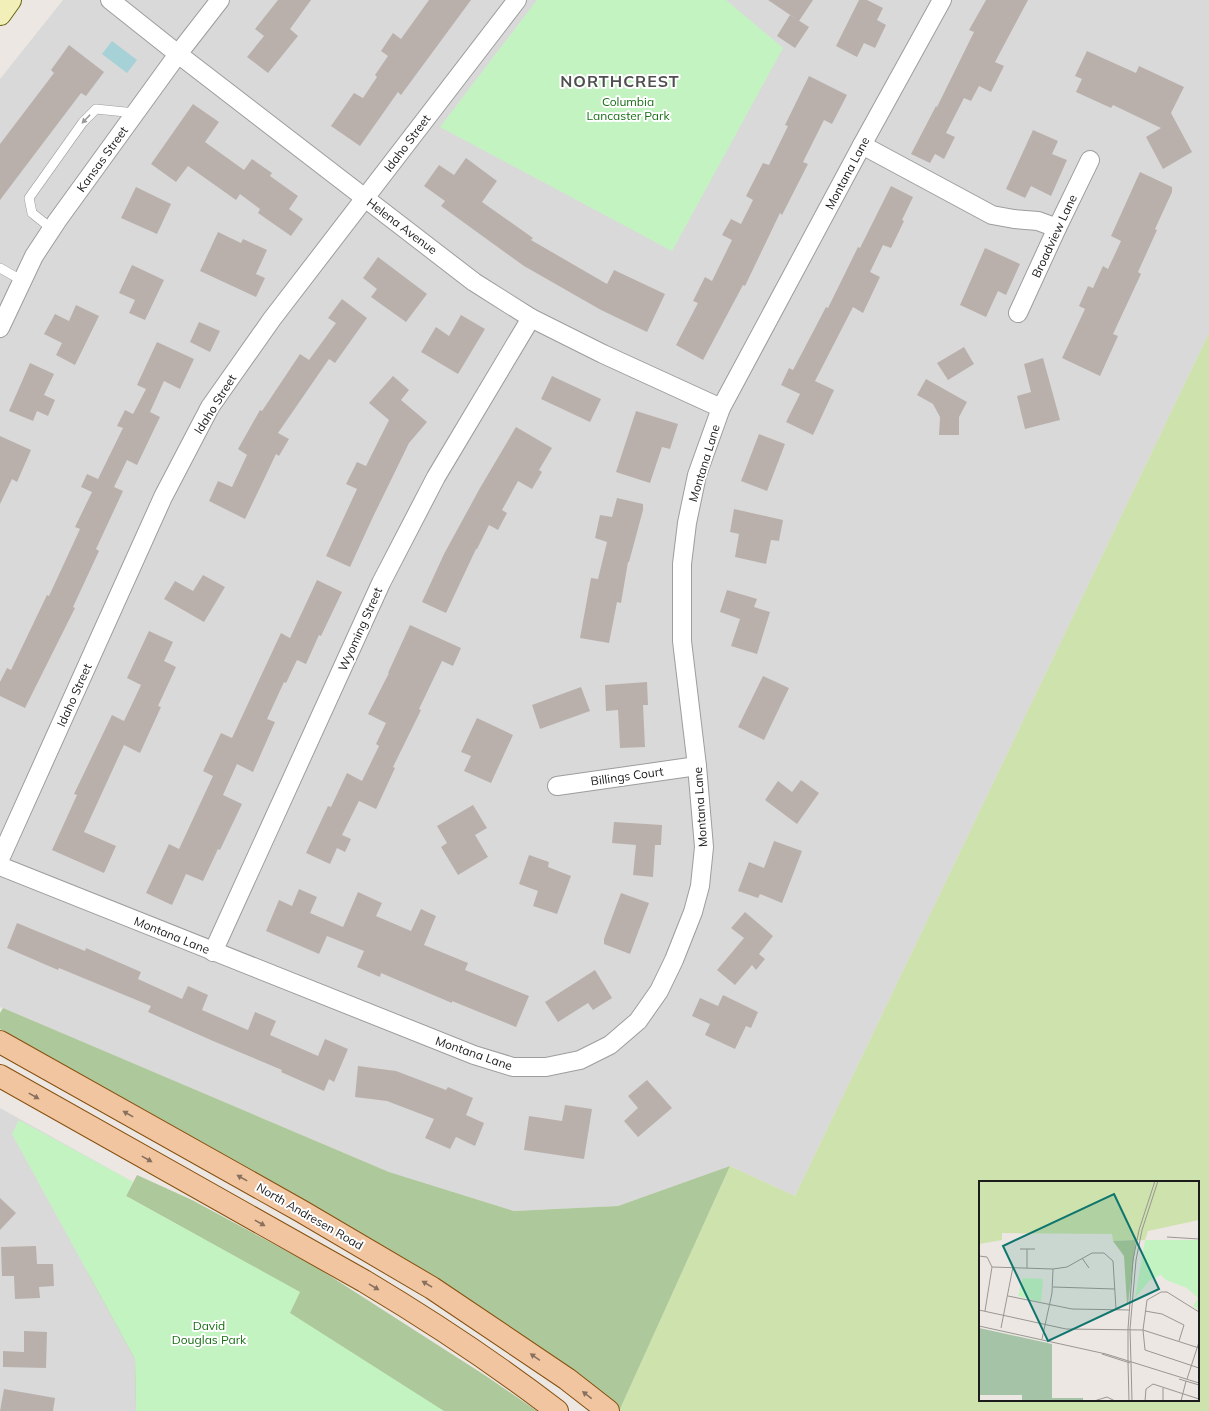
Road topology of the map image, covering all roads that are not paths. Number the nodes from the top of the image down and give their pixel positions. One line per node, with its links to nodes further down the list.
1 (10, 0): 6 (main road)
2 (110, 0): 7 (street, Helena Avenue)
3 (220, 0): 7 (street, Kansas Street)
4 (517, 0): 11 (street, Idaho Street)
5 (940, 1): 9 (street, Montana Lane)
6 (0, 14)
7 (178, 54): 8 (street, Kansas Street); 11 (street, Helena Avenue)
8 (135, 113): 13 (street, Kansas Street); 13 (lane, one-way to 13)
9 (862, 145): 12 (street); 20 (street, Montana Lane)
10 (1090, 160): 12 (street, Broadview Lane)
11 (365, 198): 18 (street, Helena Avenue); 23 (street, Idaho Street)
12 (1057, 228): 17 (street, Broadview Lane)
13 (52, 229): 15 (street, Kansas Street)
14 (0, 268): 15 (lane)
15 (23, 281): 16 (street, Kansas Street)
16 (5, 305): 19 (street, Kansas Street)
17 (1018, 313)
18 (531, 318): 20 (street, Helena Avenue); 25 (street, Wyoming Street)
19 (0, 328)
20 (721, 408): 21 (street, Montana Lane)
21 (697, 766): 22 (street, Billings Court); 25 (street, Montana Lane)
22 (557, 786)
23 (0, 859)
24 (0, 866): 25 (street, Montana Lane)
25 (213, 952)
26 (0, 1042): 29 (main road, North Andresen Road, one-way to 26)
27 (0, 1076): 28 (main road, one-way to 28)
28 (557, 1411)
29 (608, 1411)

